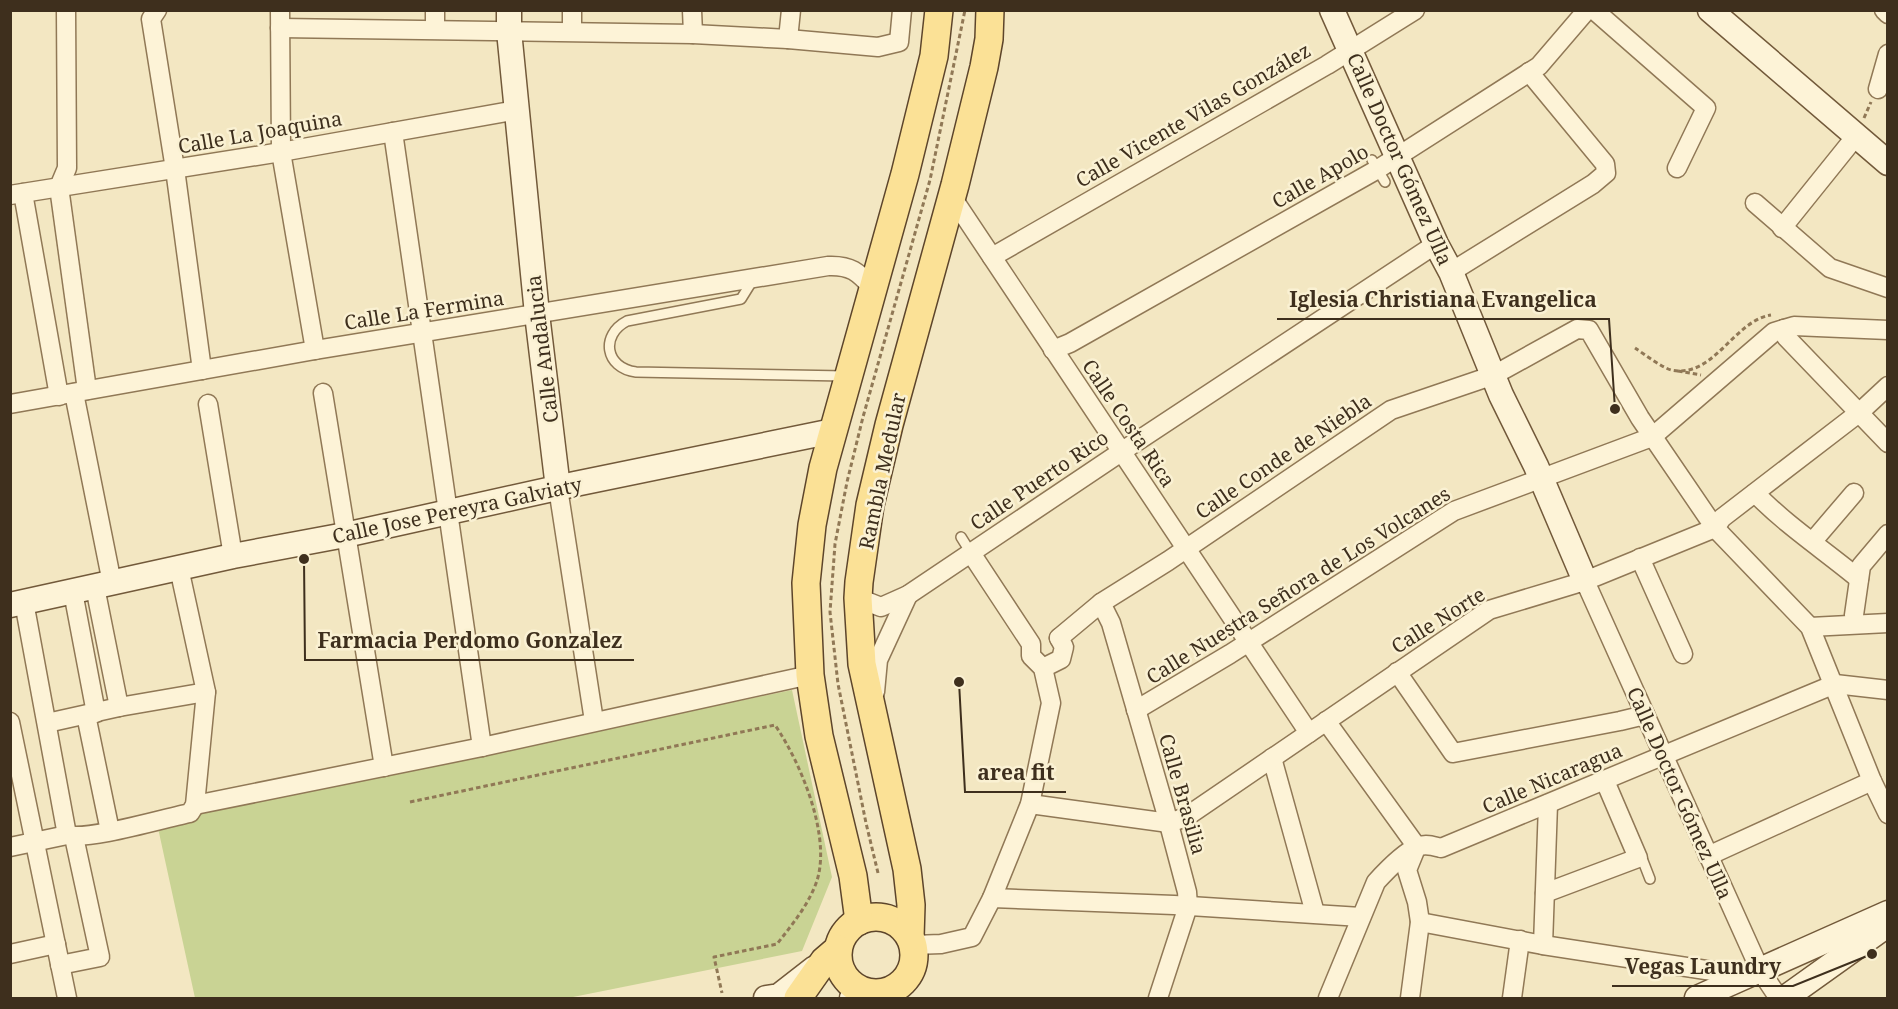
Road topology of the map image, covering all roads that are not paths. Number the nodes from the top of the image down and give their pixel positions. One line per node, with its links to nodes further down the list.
1 (66, 10): 36 (street)
2 (384, 10): 20 (street)
3 (435, 10): 21 (street)
4 (572, 10): 22 (street)
5 (692, 10): 23 (street)
6 (791, 10): 24 (street)
7 (902, 10): 24 (street)
8 (939, 10): 45 (main road)
9 (990, 10): 38 (main road, Rambla Medular)
10 (1332, 10): 25 (street, Calle Doctor Gómez Ulla)
11 (1415, 10): 25 (street, Calle Vicente Vilas González)
12 (1587, 10): 27 (street, Calle Apolo)
13 (1594, 10): 34 (street)
14 (1710, 10): 31 (street)
15 (1884, 10): 16 (street)
16 (1887, 14)
17 (154, 15): 35 (street)
18 (280, 19): 20 (street); 32 (street)
19 (509, 21): 21 (street); 22 (street); 29 (street, Calle Andalucia)
20 (384, 29): 21 (street)
21 (435, 29)
22 (572, 32): 23 (street)
23 (693, 34): 24 (street)
24 (788, 39)
25 (1351, 51): 33 (street, Calle Doctor Gómez Ulla); 42 (street, Calle Vicente Vilas González)
26 (1887, 54): 28 (street)
27 (1529, 72): 33 (street, Calle Apolo); 43 (street)
28 (1878, 89)
29 (517, 110): 30 (street, Calle La Joaquina); 47 (street, Calle Andalucia)
30 (393, 132): 32 (street, Calle La Joaquina); 50 (street)
31 (1876, 151): 40 (street)
32 (281, 152): 35 (street, Calle La Joaquina); 51 (street)
33 (1398, 156): 41 (street, Calle Doctor Gómez Ulla); 52 (street, Calle Apolo)
34 (1677, 168)
35 (175, 169): 36 (street, Calle La Joaquina); 53 (street)
36 (59, 187): 37 (street, Calle La Joaquina); 57 (street)
37 (17, 194): 57 (street)
38 (952, 198): 42 (street, Calle Costa Rica); 85 (main road, Rambla Medular)
39 (1755, 203): 40 (street)
40 (1782, 228): 46 (street)
41 (1436, 244): 43 (street, Calle Doctor Gómez Ulla); 65 (street, Calle Puerto Rico)
42 (992, 257): 52 (street, Calle Costa Rica)
43 (1451, 272): 54 (street, Calle Doctor Gómez Ulla)
44 (754, 278): 45 (street, Calle La Fermina); 47 (street, Calle La Fermina); 55 (lane)
45 (873, 288): 55 (main road)
46 (1887, 288)
47 (537, 314): 50 (street, Calle La Fermina); 67 (street, Calle Andalucia)
48 (1789, 328): 49 (street); 61 (street); 63 (street)
49 (1887, 330)
50 (420, 334): 51 (street, Calle La Fermina); 70 (street)
51 (315, 350): 53 (street, Calle La Fermina)
52 (1053, 350): 65 (street, Calle Costa Rica)
53 (202, 370): 57 (street, Calle La Fermina)
54 (1494, 375): 63 (street, Calle Conde de Niebla); 66 (street, Calle Doctor Gómez Ulla); 76 (street, Calle Conde de Niebla)
55 (847, 376): 62 (main road)
56 (1887, 386): 61 (street, Calle Norte)
57 (73, 393): 59 (street, Calle La Fermina); 83 (street)
58 (323, 393): 73 (street)
59 (10, 404)
60 (208, 404): 78 (street)
61 (1860, 412): 64 (street); 68 (street, Calle Norte)
62 (833, 430): 67 (street, Calle Jose Pereyra Galviaty); 97 (main road)
63 (1653, 437): 66 (street, Calle Nuestra Señora de Los Volcanes); 71 (street)
64 (1887, 443)
65 (1121, 453): 76 (street, Calle Costa Rica); 77 (street, Calle Puerto Rico)
66 (1541, 479): 82 (street, Calle Doctor Gómez Ulla); 92 (street, Calle Nuestra Señora de Los Volcanes)
67 (558, 488): 70 (street, Calle Jose Pereyra Galviaty); 107 (street, Calle Andalucia)
68 (1755, 492): 71 (street, Calle Norte); 75 (street)
69 (1854, 493): 75 (street)
70 (448, 513): 73 (street, Calle Jose Pereyra Galviaty); 112 (street)
71 (1715, 528): 79 (street, Calle Norte); 90 (street)
72 (1887, 534): 81 (street)
73 (345, 535): 78 (street, Calle Jose Pereyra Galviaty); 115 (street)
74 (961, 537): 77 (lane)
75 (1813, 542): 81 (street)
76 (1185, 548): 87 (street, Calle Conde de Niebla); 92 (street, Calle Costa Rica)
77 (971, 553): 84 (street, Calle Puerto Rico); 93 (street)
78 (233, 556): 80 (street, Calle Jose Pereyra Galviaty)
79 (1640, 558): 82 (street, Calle Norte); 94 (street)
80 (179, 568): 83 (street, Calle Jose Pereyra Galviaty); 100 (street)
81 (1859, 579): 88 (street)
82 (1585, 581): 96 (street, Calle Norte); 106 (street, Calle Doctor Gómez Ulla)
83 (93, 587): 86 (street, Calle Jose Pereyra Galviaty); 102 (street); 104 (street)
84 (908, 596): 85 (street, Calle Puerto Rico); 105 (street)
85 (858, 598): 105 (main road, Rambla Medular)
86 (17, 603): 110 (street)
87 (1101, 603): 91 (street, Calle Conde de Niebla); 103 (street, Calle Brasilia)
88 (1854, 615)
89 (1887, 623): 90 (street)
90 (1810, 627): 98 (street)
91 (1059, 638): 93 (street); 95 (street)
92 (1247, 642): 103 (street, Calle Nuestra Señora de Los Volcanes); 111 (street, Calle Costa Rica)
93 (1031, 644): 95 (street)
94 (1683, 654)
95 (1042, 668): 118 (street)
96 (1397, 672): 106 (street); 109 (street, Calle Norte)
97 (810, 675): 107 (street); 136 (main road)
98 (1835, 684): 99 (street); 113 (street, Calle Nicaragua); 117 (street)
99 (1880, 689): 101 (street)
100 (206, 692): 102 (street); 120 (street)
101 (1887, 704)
102 (119, 707): 104 (street)
103 (1136, 710): 122 (street, Calle Brasilia)
104 (91, 714): 110 (street); 123 (street)
105 (873, 714): 140 (main road, Rambla Medular)
106 (1645, 715): 113 (street, Calle Doctor Gómez Ulla)
107 (594, 721): 112 (street)
108 (10, 722): 125 (street)
109 (1326, 722): 111 (street, Calle Norte); 127 (street)
110 (47, 723): 124 (street)
111 (1309, 733): 114 (street, Calle Norte)
112 (482, 747): 115 (street)
113 (1663, 754): 116 (street, Calle Nicaragua); 128 (street, Calle Doctor Gómez Ulla)
114 (1272, 758): 122 (street, Calle Norte); 134 (street)
115 (384, 767): 120 (street)
116 (1605, 781): 119 (street, Calle Nicaragua); 129 (street)
117 (1872, 781): 121 (street); 128 (street)
118 (1030, 804): 122 (street); 132 (street)
119 (1548, 804): 127 (street, Calle Nicaragua); 131 (street)
120 (192, 809): 123 (street)
121 (1887, 814)
122 (1169, 823): 133 (street, Calle Brasilia)
123 (110, 831): 124 (street)
124 (71, 836): 125 (street); 145 (street)
125 (35, 842): 126 (street); 141 (street)
126 (10, 847)
127 (1417, 847): 135 (street); 137 (street)
128 (1708, 855): 146 (street, Calle Doctor Gómez Ulla)
129 (1638, 858): 130 (lane); 131 (street)
130 (1650, 879)
131 (1545, 893): 142 (street)
132 (992, 898): 133 (street); 140 (street)
133 (1188, 906): 134 (street); 151 (street, Calle Brasilia)
134 (1315, 913): 135 (street)
135 (1362, 917): 152 (street)
136 (859, 921): 140 (main road); 144 (main road)
137 (1420, 922): 139 (street); 153 (street)
138 (1885, 924): 146 (street); 156 (street)
139 (1520, 940): 142 (street); 154 (street)
140 (911, 941): 147 (main road)
141 (56, 944): 143 (street); 145 (street)
142 (1543, 945): 146 (street)
143 (10, 954)
144 (831, 955): 147 (main road); 149 (street); 150 (main road)
145 (60, 965): 148 (street)
146 (1752, 973): 155 (street); 156 (street, Calle Doctor Gómez Ulla)
147 (867, 997)
148 (67, 999)
149 (766, 999)
150 (798, 999)
151 (1158, 999)
152 (1328, 999)
153 (1410, 999)
154 (1512, 999)
155 (1697, 999)
156 (1785, 999)

